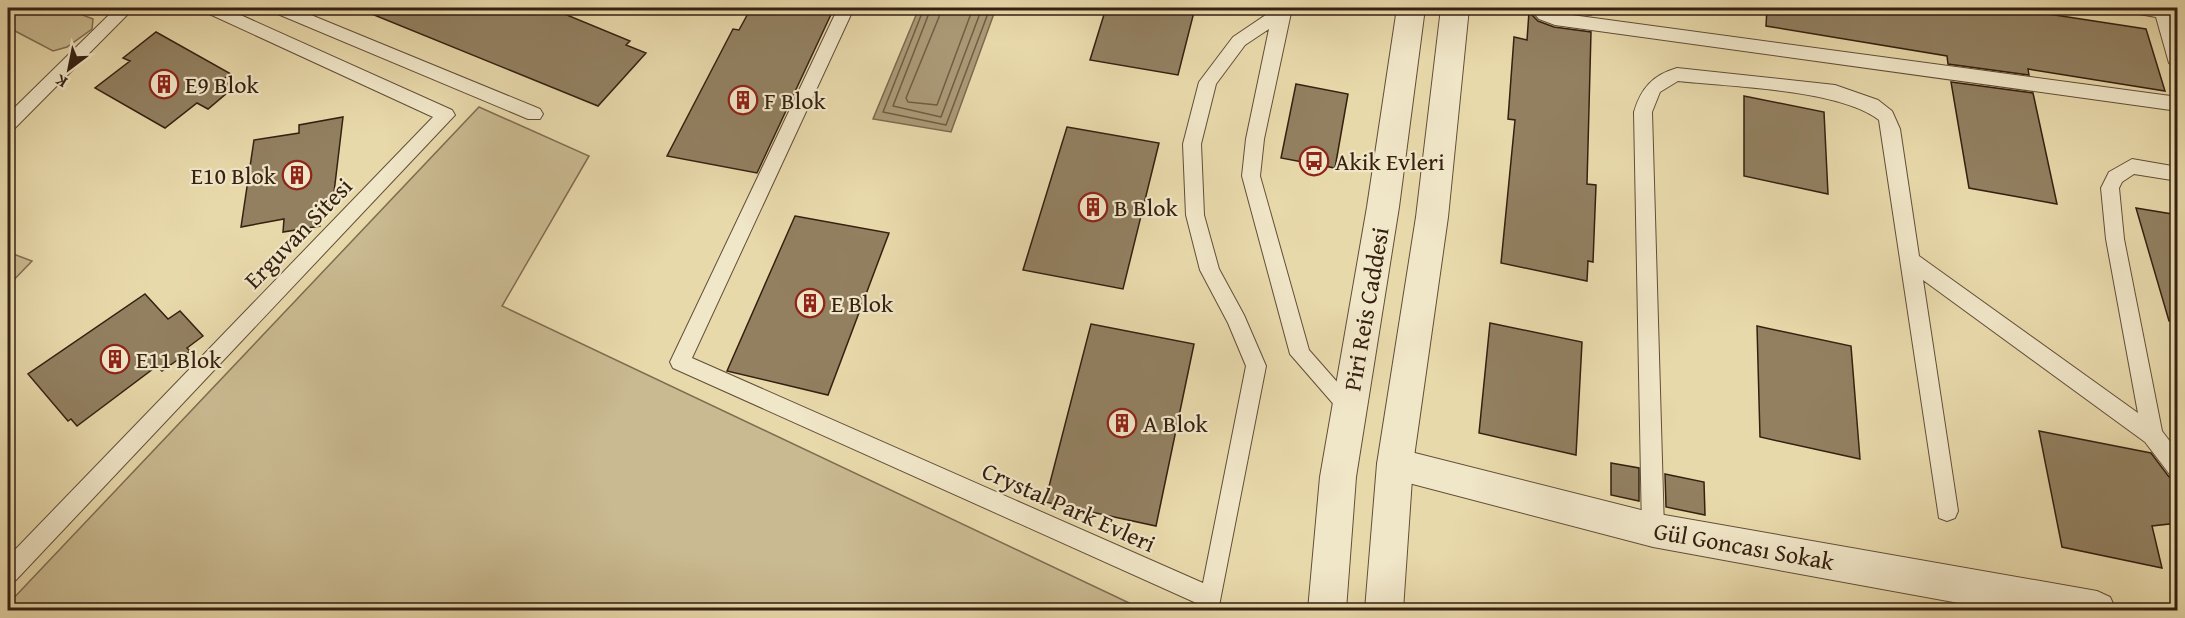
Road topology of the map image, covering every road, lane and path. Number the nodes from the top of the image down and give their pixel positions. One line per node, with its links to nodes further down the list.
1 (126, 8): 14 (lane)
2 (211, 8): 23 (lane, Erguvan Sitesi)
3 (279, 8): 13 (lane)
4 (846, 8): 9 (lane, Crystal Park Evleri)
5 (1411, 8): 17 (street, Piri Reis Caddesi)
6 (1455, 8): 19 (street, Piri Reis Caddesi)
7 (1538, 8): 12 (lane)
8 (2134, 8): 10 (lane)
9 (1284, 10): 17 (lane, Crystal Park Evleri)
10 (2162, 10): 11 (lane)
11 (2178, 63)
12 (2178, 104)
13 (534, 114)
14 (8, 124)
15 (2178, 174): 18 (lane)
16 (1911, 261): 18 (lane); 21 (lane); 22 (lane)
17 (1350, 408): 24 (street, Piri Reis Caddesi)
18 (2152, 435): 20 (lane)
19 (1395, 464): 22 (street, Gül Goncası Sokak); 25 (street, Piri Reis Caddesi)
20 (2178, 469)
21 (1947, 511)
22 (1653, 530): 26 (street, Gül Goncası Sokak)
23 (8, 572)
24 (1327, 610)
25 (1384, 610)
26 (2097, 610)

